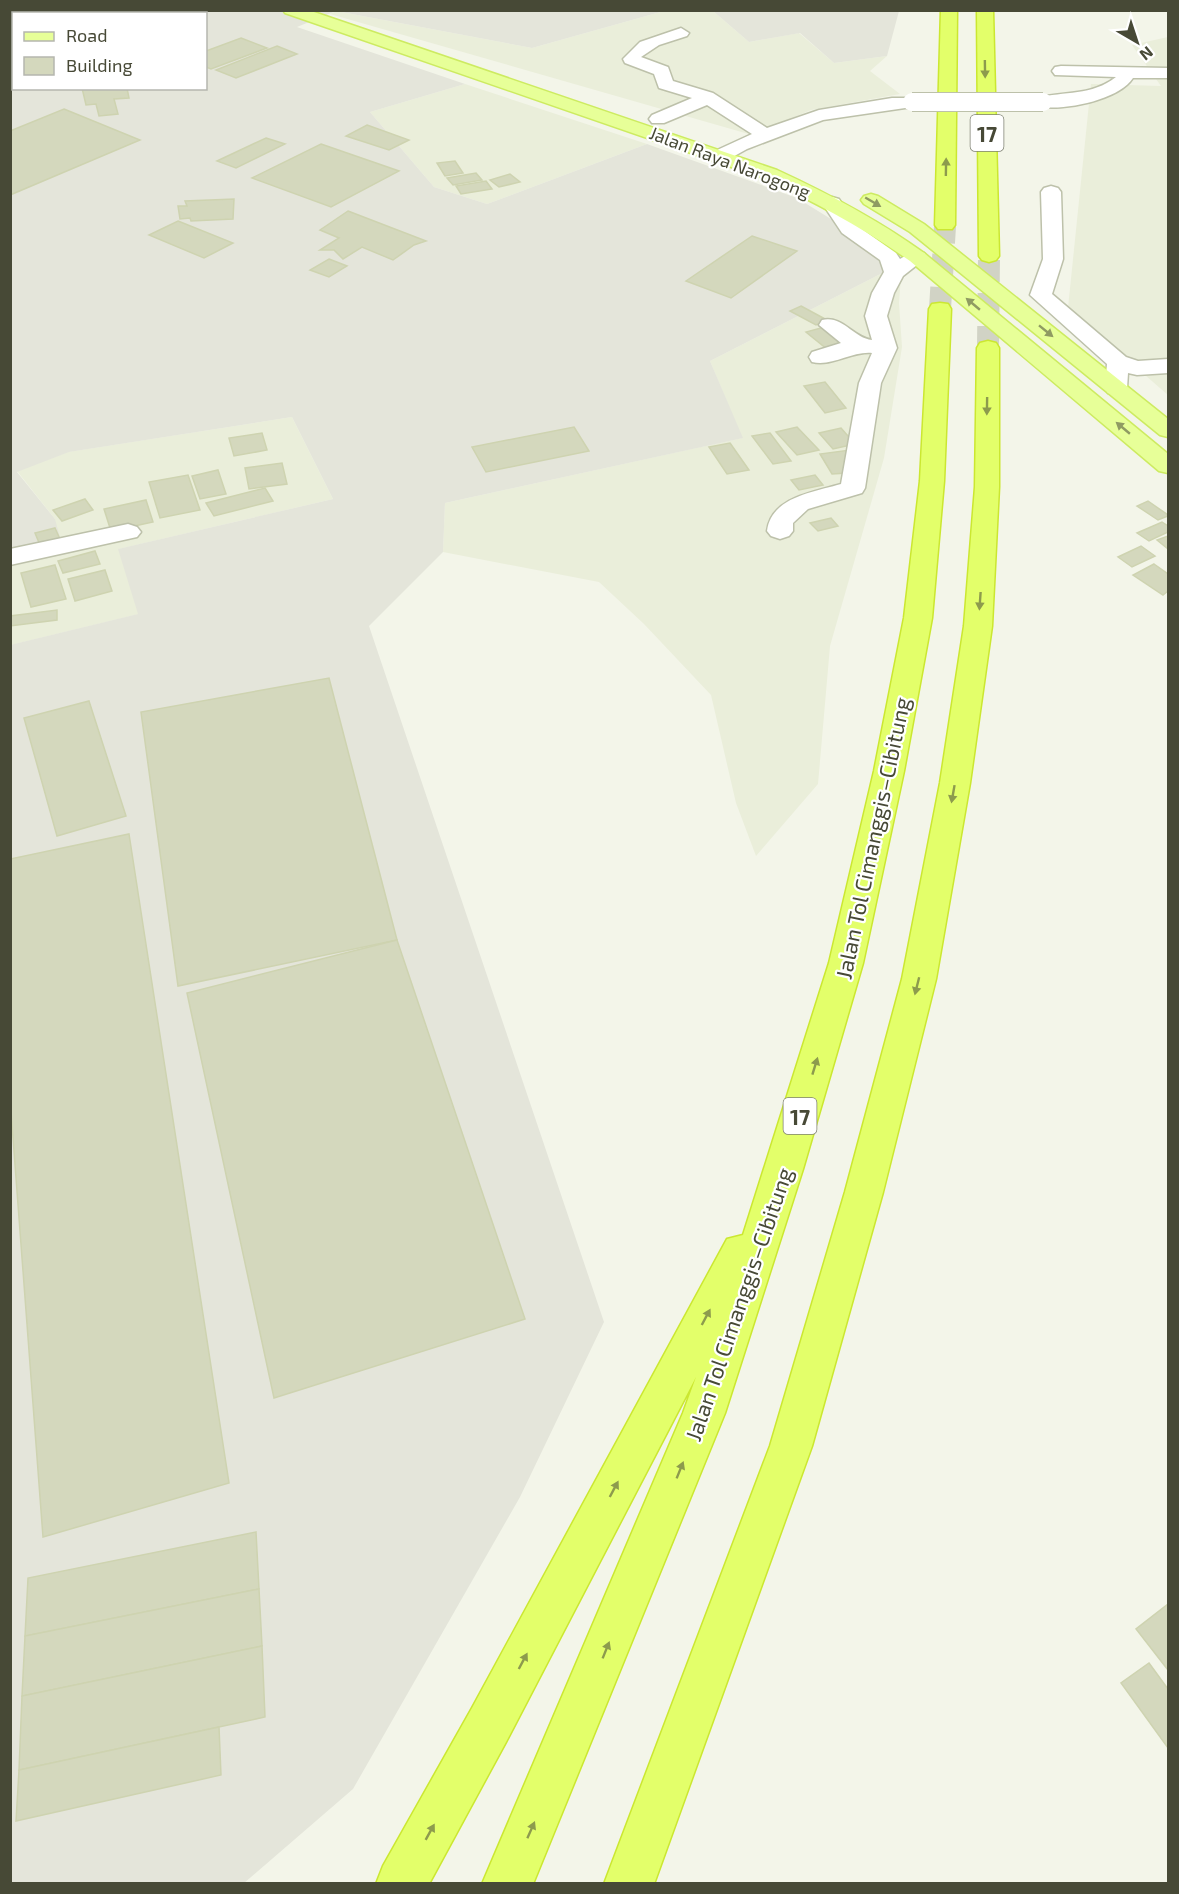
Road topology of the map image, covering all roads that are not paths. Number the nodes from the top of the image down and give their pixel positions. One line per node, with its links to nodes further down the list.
1 (291, 10): 17 (main road, Jalan Raya Narogong)
2 (301, 10): 14 (main road, Jalan Raya Narogong)
3 (949, 10): 22 (highway, 17, one-way to 3)
4 (985, 10): 23 (highway, 17, one-way to 23)
5 (681, 33): 10 (street)
6 (1061, 71): 7 (street)
7 (1128, 72): 9 (street); 13 (street, bridge)
8 (619, 73): 10 (street)
9 (1168, 73)
10 (665, 84): 12 (street)
11 (895, 94): 13 (street)
12 (708, 98): 14 (street); 15 (street)
13 (819, 115): 15 (street)
14 (658, 119): 16 (main road, Jalan Raya Narogong)
15 (767, 136): 16 (street)
16 (740, 145): 17 (street); 18 (main road, Jalan Raya Narogong)
17 (722, 155): 21 (main road, Jalan Raya Narogong)
18 (788, 162)
19 (1051, 192): 32 (street)
20 (858, 194): 34 (main road, one-way to 34)
21 (832, 203): 24 (main road, Jalan Raya Narogong); 25 (street)
22 (945, 225)
23 (989, 256)
24 (917, 257): 25 (street); 36 (main road, Jalan Raya Narogong, one-way to 24)
25 (894, 272): 29 (street)
26 (940, 309): 40 (highway, Jalan Tol Cimanggis–Cibitung / 17, one-way to 26)
27 (830, 325): 28 (street)
28 (858, 345): 29 (street); 31 (street)
29 (885, 348): 37 (street)
30 (988, 348): 43 (highway, one-way to 43)
31 (820, 357)
32 (1118, 362): 33 (street); 34 (street)
33 (1168, 366)
34 (1116, 388): 35 (main road)
35 (1168, 430)
36 (1168, 466)
37 (780, 531)
38 (128, 532): 39 (street)
39 (10, 556)
40 (784, 1169): 41 (highway, one-way to 40); 42 (highway, Jalan Tol Cimanggis–Cibitung / 17, one-way to 40)
41 (401, 1884)
42 (507, 1884)
43 (628, 1884)

